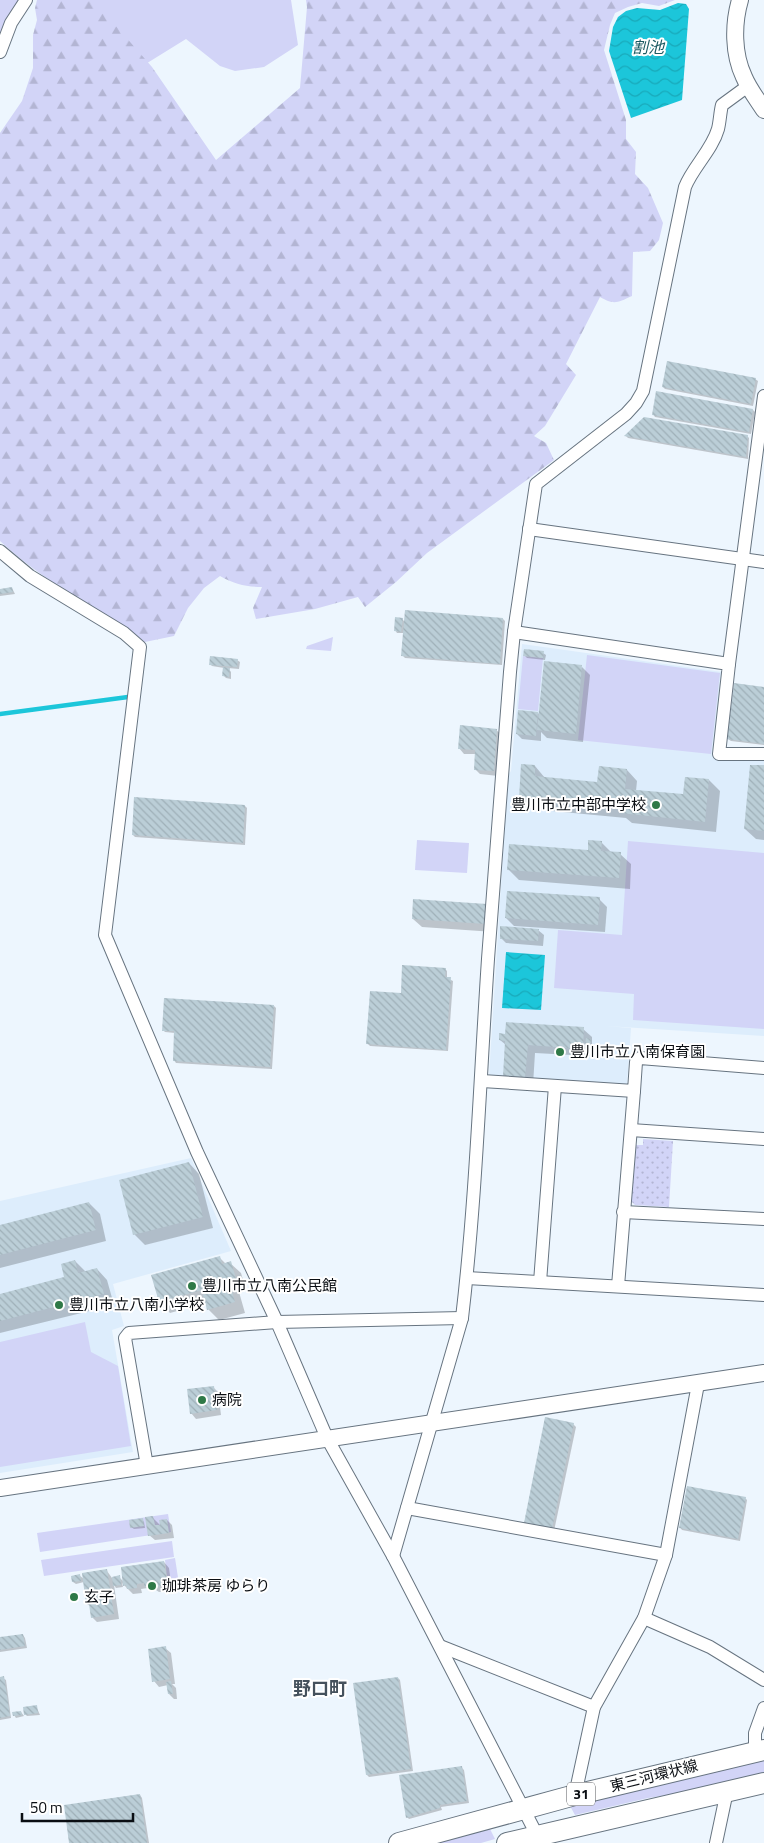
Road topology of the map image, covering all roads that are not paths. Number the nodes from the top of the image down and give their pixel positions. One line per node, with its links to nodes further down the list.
1 (26, 0): 3 (street)
2 (740, 0): 4 (street)
3 (0, 52)
4 (748, 86): 5 (street); 7 (street)
5 (764, 110)
6 (764, 396): 9 (street)
7 (530, 529): 9 (street); 11 (street)
8 (0, 550): 27 (street)
9 (742, 559): 10 (street); 12 (street)
10 (764, 562)
11 (514, 632): 12 (street); 15 (street)
12 (728, 664): 13 (street)
13 (764, 754)
14 (764, 1068): 17 (street)
15 (482, 1081): 16 (street); 22 (street)
16 (555, 1086): 17 (street); 23 (street)
17 (634, 1091): 18 (street)
18 (631, 1130): 19 (street); 20 (street)
19 (764, 1139)
20 (623, 1212): 21 (street); 24 (street)
21 (764, 1219)
22 (467, 1278): 23 (street); 26 (street)
23 (540, 1282): 24 (street)
24 (618, 1286): 25 (street)
25 (764, 1295)
26 (462, 1318): 27 (street); 30 (street)
27 (277, 1322): 31 (street); 32 (street)
28 (764, 1373): 29 (street)
29 (698, 1384): 30 (street); 35 (street)
30 (432, 1422): 31 (street); 34 (street)
31 (327, 1438): 32 (street); 36 (street)
32 (147, 1466): 33 (street)
33 (0, 1488)
34 (407, 1508): 35 (street); 36 (street)
35 (666, 1555): 37 (street)
36 (393, 1556): 38 (street)
37 (644, 1618): 39 (street); 40 (street)
38 (440, 1646): 40 (street); 46 (street)
39 (764, 1680)
40 (594, 1707): 45 (street)
41 (764, 1708): 42 (street)
42 (759, 1751): 45 (main road, 東三河環状線 / 31)
43 (764, 1783): 44 (main road, 東三河環状線 / 31)
44 (727, 1791): 47 (main road, 東三河環状線 / 31); 50 (street)
45 (575, 1795): 46 (main road, 東三河環状線 / 31)
46 (524, 1808): 47 (street); 48 (main road, 東三河環状線 / 31)
47 (540, 1839): 49 (main road, 東三河環状線 / 31)
48 (399, 1843)
49 (507, 1843)
50 (716, 1843)

